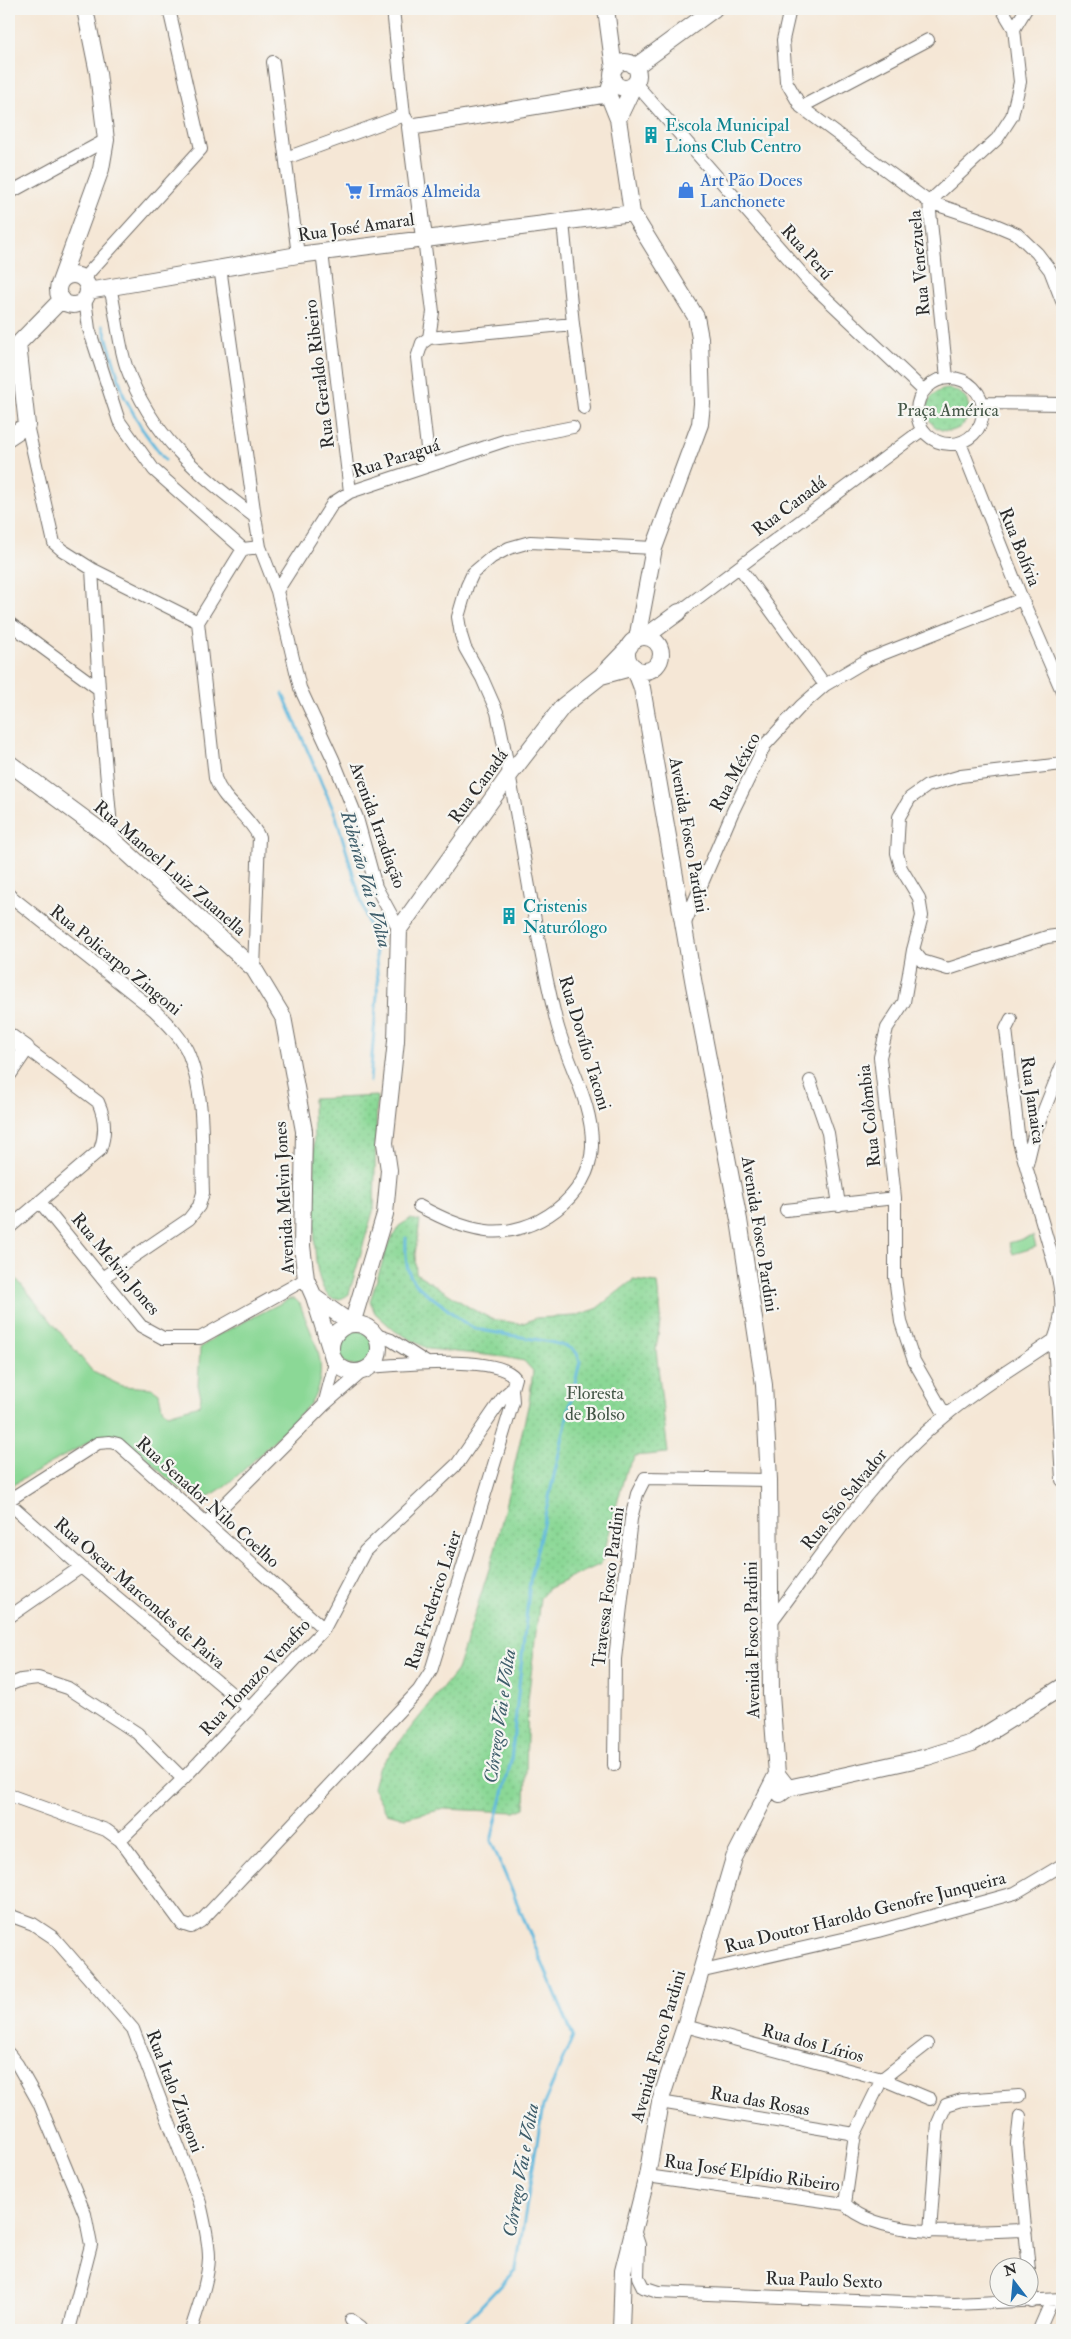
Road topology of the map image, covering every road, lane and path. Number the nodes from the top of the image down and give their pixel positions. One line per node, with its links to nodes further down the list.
1 (85, 9): 18 (street)
2 (169, 9): 30 (street)
3 (393, 9): 17 (street)
4 (606, 9): 12 (street)
5 (714, 9): 13 (street)
6 (790, 9): 15 (street)
7 (1002, 9): 9 (street)
8 (1026, 9): 9 (street)
9 (1014, 29): 21 (street, Rua Venezuela)
10 (928, 40): 15 (street)
11 (273, 62): 19 (street)
12 (613, 73): 13 (street); 14 (street)
13 (635, 75): 16 (street); 37 (street, Rua Perú)
14 (608, 94): 16 (street); 17 (street)
15 (801, 107): 21 (street)
16 (618, 119): 22 (street)
17 (407, 121): 19 (street); 24 (street)
18 (106, 140): 20 (street); 28 (street)
19 (286, 158): 26 (street)
20 (9, 193)
21 (929, 202): 32 (street); 36 (street, Rua Venezuela)
22 (632, 213): 23 (street, Rua José Amaral); 51 (street)
23 (562, 222): 24 (street, Rua José Amaral); 33 (street)
24 (424, 238): 25 (street, Rua José Amaral); 34 (street)
25 (322, 252): 26 (street, Rua José Amaral); 47 (street, Rua Geraldo Ribeiro)
26 (298, 255): 27 (street, Rua José Amaral)
27 (220, 267): 29 (street, Rua José Amaral); 48 (street, Avenida Irradiação)
28 (60, 282): 30 (street); 31 (street)
29 (110, 287): 30 (street, Rua José Amaral); 48 (street)
30 (85, 289): 31 (street); 50 (street)
31 (62, 299): 35 (street)
32 (1062, 301)
33 (572, 324): 34 (street); 40 (street)
34 (430, 338): 46 (street)
35 (14, 340): 41 (street)
36 (947, 378): 37 (street); 38 (street)
37 (923, 390): 43 (street)
38 (982, 403): 39 (street); 45 (street)
39 (1062, 404)
40 (584, 408)
41 (27, 425): 44 (street); 53 (street)
42 (573, 427): 46 (street, Rua Paraguá)
43 (922, 430): 45 (street); 52 (street, Rua Canadá)
44 (9, 438)
45 (960, 443): 55 (street, Rua Bolívia)
46 (429, 466): 47 (street, Rua Paraguá)
47 (350, 492): 54 (street, Rua Paraguá)
48 (255, 517): 49 (street, Avenida Irradiação)
49 (260, 547): 50 (street); 54 (street, Avenida Irradiação)
50 (244, 548): 57 (street)
51 (654, 548): 59 (street); 70 (street, Rua Dovílio Taconi)
52 (740, 568): 56 (street, Rua Canadá); 64 (street)
53 (92, 569): 57 (street); 66 (street)
54 (277, 591): 74 (street, Avenida Irradiação)
55 (1022, 599): 64 (street, Rua México); 67 (street, Rua Bolívia)
56 (679, 612): 59 (street, Rua Canadá); 60 (street)
57 (198, 622): 77 (street)
58 (9, 623): 66 (street)
59 (637, 640): 60 (street); 61 (street); 63 (street, Rua Canadá)
60 (661, 648): 62 (street)
61 (634, 667): 62 (street); 63 (street); 65 (street, Avenida Fosco Pardini)
62 (654, 667): 65 (street)
63 (601, 676): 70 (street, Rua Canadá)
64 (825, 685): 73 (street, Rua México)
65 (642, 688): 73 (street, Avenida Fosco Pardini)
66 (99, 689): 71 (street)
67 (1062, 691)
68 (9, 763): 71 (street, Rua Manoel Luiz Zuanella)
69 (1062, 764): 76 (street, Rua Colômbia)
70 (508, 777): 74 (street, Rua Canadá); 88 (street, Rua Dovílio Taconi)
71 (112, 839): 77 (street, Rua Manoel Luiz Zuanella)
72 (9, 895): 91 (street, Rua Policarpo Zingoni)
73 (685, 923): 102 (street, Avenida Fosco Pardini)
74 (399, 929): 94 (street)
75 (1062, 935): 76 (street)
76 (912, 950): 85 (street, Rua Colômbia)
77 (254, 969): 92 (street, Avenida Melvin Jones)
78 (1012, 1019): 84 (street, Rua Jamaica)
79 (9, 1036): 80 (street)
80 (26, 1048): 82 (street); 86 (street)
81 (1062, 1065): 84 (street)
82 (9, 1073)
83 (810, 1081): 87 (street)
84 (1026, 1164): 95 (street, Rua Jamaica)
85 (895, 1198): 87 (street); 101 (street, Rua Colômbia)
86 (40, 1202): 90 (street); 91 (street, Rua Melvin Jones)
87 (839, 1205): 89 (street)
88 (419, 1206)
89 (786, 1210)
90 (9, 1228)
91 (102, 1278): 92 (street, Rua Melvin Jones)
92 (306, 1279): 93 (street, Avenida Melvin Jones)
93 (314, 1297): 94 (street); 96 (street, Avenida Melvin Jones)
94 (364, 1328): 96 (street); 97 (street); 98 (street)
95 (1054, 1340): 101 (street, Rua São Salvador); 103 (street, Rua Jamaica)
96 (333, 1356): 98 (street); 100 (street)
97 (427, 1363): 98 (street, Rua Frederico Laier); 99 (street, Rua Frederico Laier)
98 (366, 1369): 100 (street)
99 (512, 1389): 109 (street, Rua Tomazo Venafro); 119 (street, Rua Frederico Laier)
100 (324, 1405): 105 (street)
101 (945, 1416): 108 (street, Rua São Salvador)
102 (769, 1480): 108 (street, Avenida Fosco Pardini); 113 (street, Travessa Fosco Pardini)
103 (1062, 1480)
104 (9, 1501): 105 (street, Rua Senador Nilo Coelho); 106 (street, Rua Oscar Marcondes de Paiva)
105 (206, 1523): 109 (street, Rua Senador Nilo Coelho)
106 (81, 1567): 107 (street); 112 (street, Rua Oscar Marcondes de Paiva)
107 (9, 1617)
108 (771, 1622): 114 (street, Avenida Fosco Pardini)
109 (324, 1629): 112 (street, Rua Tomazo Venafro)
110 (9, 1686): 115 (street)
111 (1062, 1687): 116 (street)
112 (250, 1709): 115 (street, Rua Tomazo Venafro)
113 (614, 1765)
114 (777, 1774): 116 (street); 118 (street, Avenida Fosco Pardini)
115 (183, 1779): 119 (street, Rua Tomazo Venafro)
116 (788, 1788): 118 (street)
117 (9, 1795): 119 (street)
118 (757, 1810): 122 (street, Avenida Fosco Pardini)
119 (120, 1840)
120 (1062, 1865): 122 (street, Rua Doutor Haroldo Genofre Junqueira)
121 (9, 1915): 144 (street, Rua Italo Zingoni)
122 (699, 1972): 123 (street, Avenida Fosco Pardini)
123 (685, 2026): 127 (street, Rua dos Lírios); 130 (street, Avenida Fosco Pardini)
124 (927, 2044): 127 (street)
125 (9, 2054): 126 (street)
126 (13, 2067): 143 (street)
127 (882, 2079): 129 (street, Rua dos Lírios); 132 (street)
128 (1019, 2096): 137 (street)
129 (930, 2099)
130 (660, 2102): 132 (street, Rua das Rosas); 133 (street, Avenida Fosco Pardini)
131 (1020, 2116): 136 (street)
132 (854, 2134): 134 (street)
133 (647, 2176): 134 (street, Rua José Elpídio Ribeiro); 135 (street, Avenida Fosco Pardini)
134 (845, 2204): 137 (street, Rua José Elpídio Ribeiro)
135 (634, 2230): 141 (street, Rua Paulo Sexto); 146 (street, Avenida Fosco Pardini)
136 (1026, 2230): 137 (street, Rua José Elpídio Ribeiro); 138 (street)
137 (930, 2232)
138 (1028, 2256)
139 (1057, 2300): 140 (street, Rua Paulo Sexto); 147 (street)
140 (1038, 2302)
141 (988, 2303)
142 (351, 2320): 145 (street)
143 (69, 2330)
144 (191, 2330)
145 (361, 2330)
146 (621, 2330)
147 (1039, 2330)

